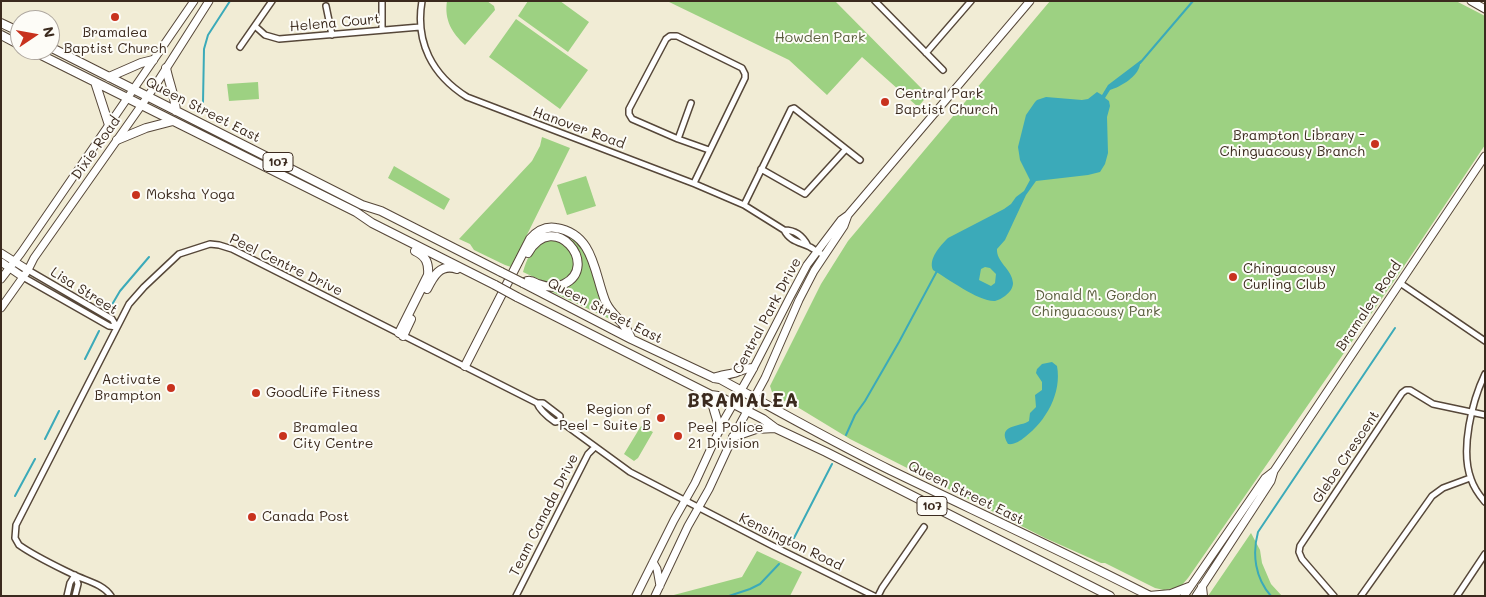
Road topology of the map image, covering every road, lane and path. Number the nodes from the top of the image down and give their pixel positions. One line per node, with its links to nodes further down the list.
1 (194, 1): 20 (main road, Dixie Road)
2 (209, 1): 21 (main road, Dixie Road)
3 (272, 1): 12 (street)
4 (382, 1): 14 (street)
5 (422, 1): 13 (street, Hanover Road)
6 (875, 1): 18 (street)
7 (971, 1): 18 (street)
8 (1030, 1): 44 (main road, Central Park Drive)
9 (1471, 1): 11 (main road)
10 (326, 6): 15 (street)
11 (1485, 9)
12 (256, 26): 15 (street, Helena Court); 16 (street)
13 (420, 27): 14 (street, Helena Court); 40 (street, Hanover Road)
14 (382, 30): 15 (street, Helena Court)
15 (332, 35)
16 (240, 47)
17 (60, 52): 23 (main road, Queen Street East / 107)
18 (926, 53): 22 (street)
19 (51, 60): 24 (main road, Queen Street East / 107)
20 (154, 60): 23 (main road); 25 (main road, Dixie Road)
21 (166, 68): 26 (main road, Dixie Road); 30 (main road)
22 (944, 70)
23 (109, 77): 25 (main road, Queen Street East / 107)
24 (94, 82): 27 (main road, Queen Street East / 107); 32 (main road)
25 (133, 89): 26 (main road, Queen Street East / 107); 27 (main road, Dixie Road)
26 (148, 96): 29 (main road, Dixie Road); 30 (main road, Queen Street East / 107)
27 (127, 98): 29 (main road, Queen Street East / 107); 32 (main road, Dixie Road)
28 (691, 103): 33 (street)
29 (141, 105): 31 (main road, Queen Street East / 107); 34 (main road, Dixie Road)
30 (176, 111): 52 (main road, Queen Street East / 107, bridge)
31 (173, 122): 34 (main road); 42 (main road, Queen Street East / 107)
32 (108, 125): 45 (main road, Dixie Road)
33 (678, 139): 36 (street); 36 (street)
34 (117, 140): 48 (main road, Dixie Road)
35 (846, 149): 38 (street); 39 (street); 39 (street)
36 (709, 150): 40 (street)
37 (1485, 156): 53 (main road, Bramalea Road)
38 (860, 160)
39 (760, 169): 41 (street)
40 (694, 183): 41 (street, Hanover Road)
41 (744, 205): 44 (street, Hanover Road)
42 (372, 223): 50 (main road, Queen Street East / 107); 56 (main road)
43 (1, 253): 45 (main road, Lisa Street)
44 (821, 253): 60 (main road, Central Park Drive); 65 (main road, Central Park Drive)
45 (14, 261): 47 (main road, Dixie Road); 48 (main road, Lisa Street)
46 (1, 262): 47 (main road, Lisa Street)
47 (9, 268): 49 (main road, Lisa Street); 51 (main road, Dixie Road)
48 (28, 270): 49 (main road, Dixie Road); 55 (street, Lisa Street)
49 (23, 277): 54 (main road, Dixie Road); 55 (street, Lisa Street)
50 (481, 279): 56 (main road); 64 (main road, Queen Street East / 107, bridge)
51 (1, 280)
52 (523, 283): 57 (main road, Queen Street East / 107); 59 (main road)
53 (1400, 283): 58 (street); 74 (main road, Bramalea Road)
54 (1, 308)
55 (116, 327): 56 (street, Peel Centre Drive); 82 (street, Peel Centre Drive)
56 (401, 334): 59 (street, Peel Centre Drive)
57 (631, 339): 59 (main road); 62 (main road, Queen Street East / 107)
58 (1485, 341)
59 (467, 367): 73 (street, Peel Centre Drive)
60 (753, 368): 62 (main road); 63 (main road, Central Park Drive)
61 (1485, 374): 68 (street)
62 (714, 378): 63 (main road, Queen Street East / 107)
63 (741, 390): 65 (main road, Queen Street East / 107); 66 (main road, Central Park Drive)
64 (711, 395): 66 (main road, Queen Street East / 107); 71 (main road)
65 (754, 397): 67 (main road, Central Park Drive); 95 (main road, Queen Street East / 107)
66 (733, 404): 67 (main road, Queen Street East / 107); 71 (main road, Central Park Drive)
67 (747, 411): 70 (main road, Queen Street East / 107); 72 (main road, Central Park Drive)
68 (1472, 412): 69 (street); 75 (street); 99 (street, Glebe Crescent)
69 (1485, 416)
70 (774, 428): 72 (main road); 94 (main road, Queen Street East / 107)
71 (720, 430): 76 (main road, Central Park Drive)
72 (732, 437): 78 (main road, Central Park Drive)
73 (595, 446): 76 (street, Peel Centre Drive); 89 (street, Team Canada Drive)
74 (1274, 471): 84 (main road, Bramalea Road); 85 (main road, Bramalea Road)
75 (1470, 478): 77 (street); 100 (street)
76 (685, 501): 78 (street, Kensington Road); 81 (main road, Central Park Drive)
77 (1485, 502)
78 (699, 508): 83 (main road, Central Park Drive); 92 (street, Kensington Road)
79 (924, 527): 93 (street)
80 (1485, 554): 101 (street)
81 (653, 562): 83 (main road); 90 (main road, Central Park Drive)
82 (75, 575): 86 (street); 87 (street); 88 (street, Peel Centre Drive)
83 (660, 586): 91 (main road, Central Park Drive)
84 (1202, 587): 97 (main road, Bramalea Road); 98 (main road)
85 (1189, 588): 95 (main road); 96 (main road, Bramalea Road)
86 (67, 596)
87 (75, 596)
88 (111, 596)
89 (516, 596)
90 (636, 596)
91 (655, 596)
92 (874, 596)
93 (878, 596)
94 (1110, 596)
95 (1149, 596)
96 (1184, 596)
97 (1196, 596)
98 (1203, 596)
99 (1334, 596)
100 (1362, 596)
101 (1456, 596)

